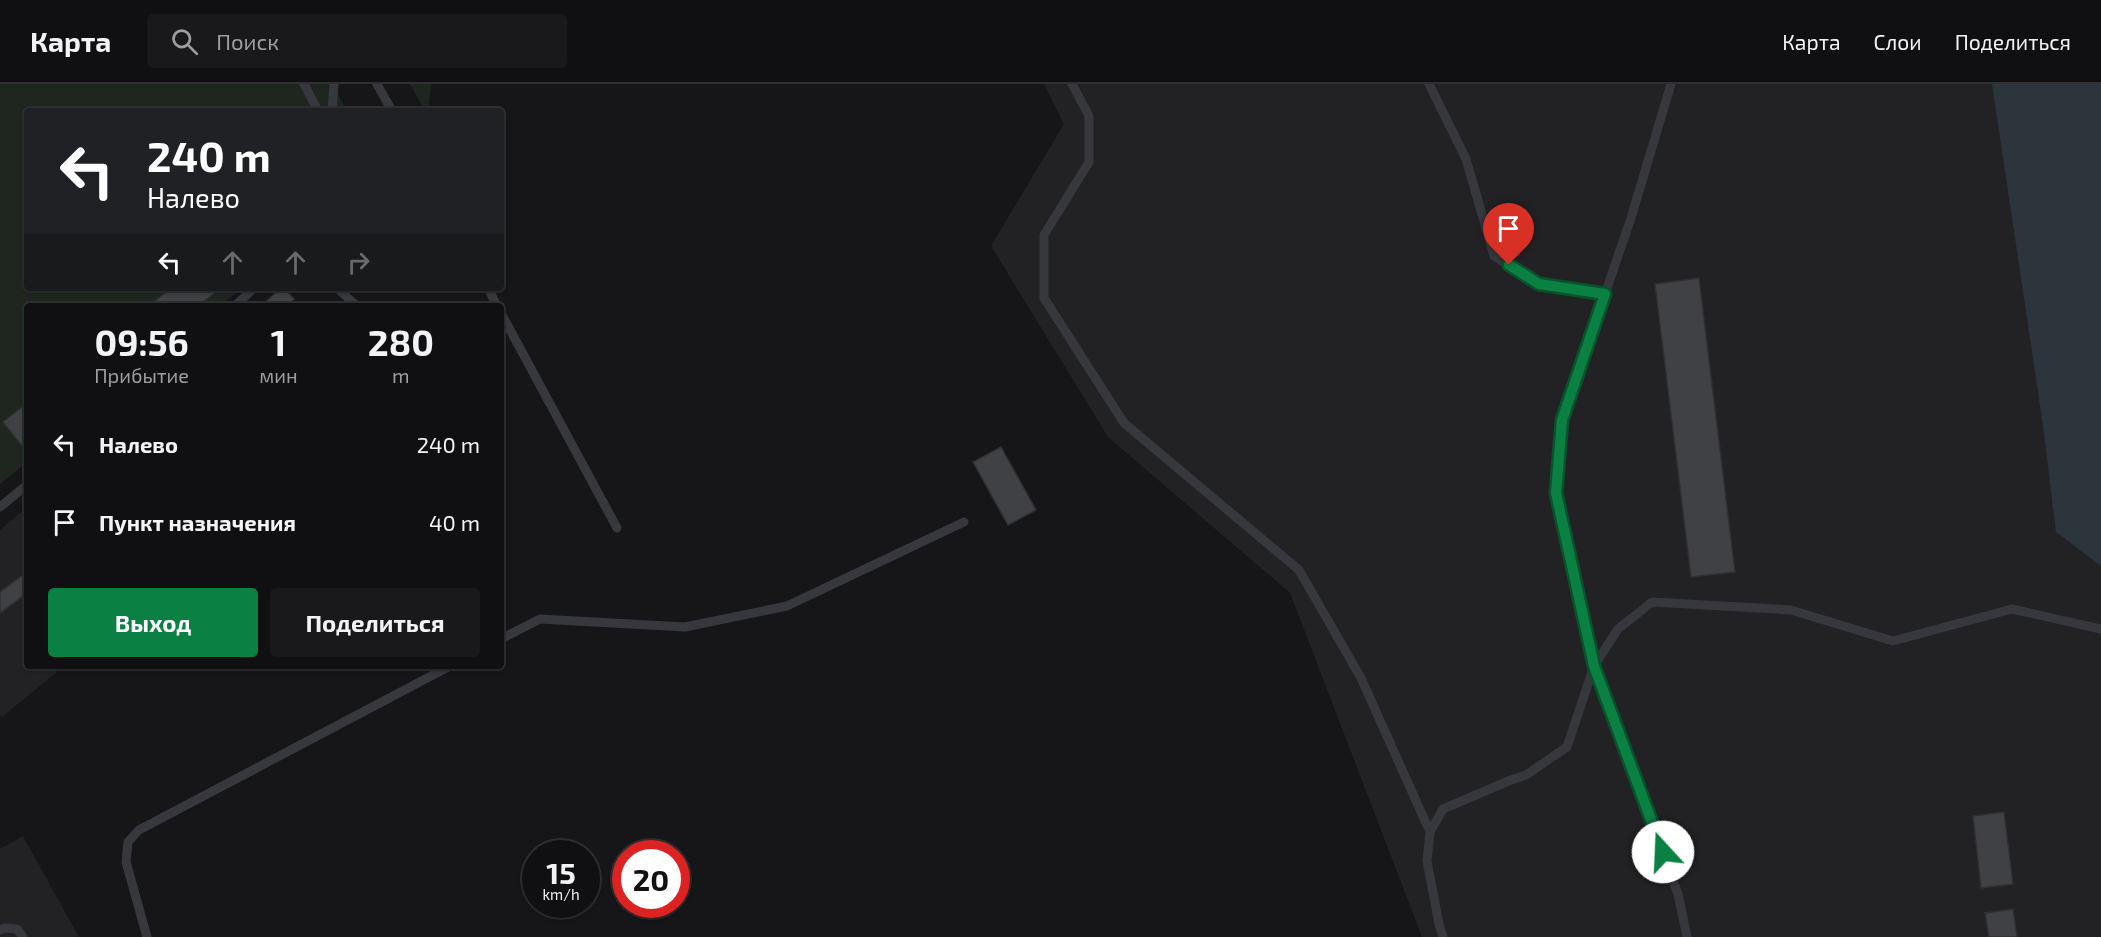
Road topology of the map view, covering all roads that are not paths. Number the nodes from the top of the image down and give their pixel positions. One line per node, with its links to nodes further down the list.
1 (304, 84): 7 (lane)
2 (334, 84): 8 (lane)
3 (377, 84): 9 (lane)
4 (1072, 84): 24 (lane)
5 (1429, 84): 12 (lane)
6 (1671, 84): 12 (lane)
7 (316, 108)
8 (332, 108)
9 (390, 108)
10 (251, 291): 13 (lane)
11 (340, 291): 14 (lane)
12 (1605, 294): 22 (lane)
13 (238, 303)
14 (354, 303)
15 (504, 319): 19 (lane)
16 (24, 487): 17 (lane)
17 (0, 507)
18 (964, 522): 21 (lane)
19 (617, 528)
20 (2101, 630): 22 (lane)
21 (504, 637)
22 (1594, 666): 24 (lane); 29 (lane)
23 (444, 669): 27 (lane)
24 (1430, 832): 28 (lane)
25 (0, 930): 26 (lane)
26 (23, 937)
27 (147, 937)
28 (1443, 937)
29 (1687, 937)

